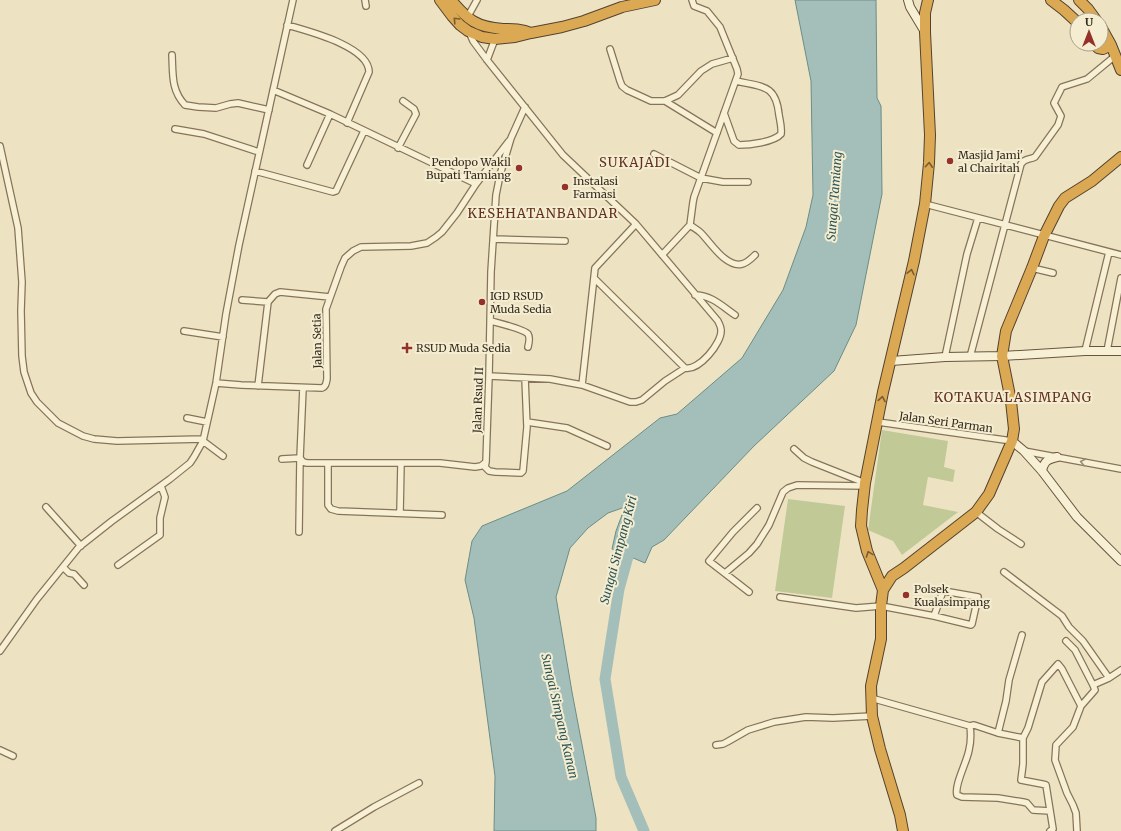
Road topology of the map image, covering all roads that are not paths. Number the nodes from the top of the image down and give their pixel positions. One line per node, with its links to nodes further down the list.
1 (293, 0): 14 (street)
2 (440, 0): 15 (highway, one-way to 2)
3 (451, 0): 13 (highway)
4 (478, 0): 13 (street)
5 (655, 0): 16 (highway)
6 (692, 0): 24 (street)
7 (908, 0): 17 (street)
8 (928, 0): 17 (highway)
9 (1050, 0): 12 (highway)
10 (1079, 0): 11 (highway)
11 (1090, 12)
12 (1069, 15)
13 (467, 18): 16 (highway)
14 (287, 25): 28 (street); 35 (street)
15 (468, 31): 18 (highway); 25 (street)
16 (531, 32): 18 (highway)
17 (925, 32): 50 (highway, one-way to 17)
18 (494, 39): 25 (street)
19 (1109, 41): 20 (highway)
20 (1111, 45): 23 (highway)
21 (610, 49): 30 (street)
22 (172, 55): 32 (street)
23 (1115, 56): 26 (highway); 54 (street)
24 (733, 58): 27 (street); 30 (street)
25 (487, 60): 31 (street)
26 (1121, 70)
27 (736, 81): 33 (street); 33 (street)
28 (274, 90): 32 (street); 34 (street)
29 (403, 101): 41 (street)
30 (665, 101): 38 (street)
31 (525, 107): 39 (street, Jalan Rsud II); 52 (street)
32 (269, 110): 42 (street)
33 (724, 113): 38 (street)
34 (330, 114): 35 (street); 45 (street)
35 (347, 123): 37 (street)
36 (175, 129): 42 (street)
37 (364, 131): 41 (street); 46 (street)
38 (717, 133): 47 (street)
39 (510, 138): 49 (street, Jalan Setia); 56 (street, Jalan Rsud II)
40 (0, 146): 93 (street)
41 (398, 148): 49 (street)
42 (259, 152): 46 (street)
43 (654, 154): 47 (street)
44 (1121, 157): 55 (highway)
45 (307, 165)
46 (255, 171): 73 (street)
47 (701, 178): 48 (street); 53 (street)
48 (748, 182)
49 (476, 184): 67 (street, Jalan Setia)
50 (925, 204): 51 (street); 81 (highway, one-way to 50)
51 (978, 218): 54 (street); 80 (street)
52 (636, 224): 59 (street); 64 (street)
53 (690, 225): 59 (street); 60 (street)
54 (1006, 225): 55 (street); 78 (street)
55 (1044, 236): 58 (street); 62 (highway)
56 (493, 239): 57 (street); 71 (street, Jalan Rsud II)
57 (564, 241)
58 (1108, 252): 61 (street); 77 (street)
59 (662, 255): 66 (street)
60 (755, 255)
61 (1121, 255)
62 (1032, 268): 63 (street); 79 (highway)
63 (1053, 273)
64 (594, 278): 82 (street); 86 (street)
65 (1121, 278): 75 (street)
66 (696, 295): 70 (street); 82 (street)
67 (330, 297): 69 (street); 88 (street, Jalan Setia)
68 (242, 300): 69 (street)
69 (268, 302): 87 (street)
70 (735, 315)
71 (491, 321): 74 (street); 83 (street, Jalan Rsud II)
72 (184, 331): 73 (street)
73 (223, 337): 85 (street)
74 (528, 347)
75 (1107, 351): 76 (street); 77 (street)
76 (1121, 351)
77 (1085, 352): 79 (street)
78 (970, 356): 79 (street); 80 (street)
79 (1002, 356): 94 (highway)
80 (945, 357): 81 (street)
81 (891, 361): 92 (highway, one-way to 81)
82 (685, 368): 86 (street)
83 (490, 376): 84 (street); 102 (street, Jalan Rsud II)
84 (525, 378): 86 (street); 91 (street)
85 (216, 383): 87 (street, Jalan Setia); 90 (street)
86 (582, 385)
87 (258, 386): 88 (street, Jalan Setia)
88 (303, 388): 100 (street)
89 (187, 418): 90 (street)
90 (207, 422): 93 (street)
91 (527, 422): 95 (street); 102 (street)
92 (878, 422): 94 (street, Jalan Seri Parman); 107 (highway)
93 (203, 440): 98 (street); 108 (street)
94 (1012, 441): 97 (street); 111 (highway)
95 (607, 446)
96 (794, 449): 107 (street)
97 (1024, 451): 99 (street); 106 (street)
98 (222, 456)
99 (1058, 457): 105 (street, one-way to 99); 106 (street)
100 (300, 458): 101 (street); 104 (street); 114 (street)
101 (282, 459)
102 (486, 462): 103 (street)
103 (400, 463): 104 (street); 112 (street)
104 (328, 464): 112 (street)
105 (1121, 469)
106 (1042, 471): 117 (street)
107 (865, 485): 121 (street); 122 (highway, one-way to 107)
108 (160, 486): 116 (street); 118 (street)
109 (46, 507): 116 (street)
110 (757, 508): 121 (street)
111 (976, 512): 115 (street); 123 (highway)
112 (400, 513): 113 (street)
113 (442, 515)
114 (299, 532)
115 (1021, 544)
116 (81, 546): 119 (street)
117 (1121, 561)
118 (118, 565)
119 (63, 567): 124 (street); 132 (street)
120 (1004, 572): 134 (street)
121 (725, 573): 126 (street)
122 (876, 573): 123 (highway); 125 (highway)
123 (892, 576): 125 (highway)
124 (84, 585)
125 (883, 590): 128 (highway)
126 (749, 592)
127 (780, 597): 128 (street)
128 (881, 606): 129 (street); 136 (highway)
129 (934, 616): 129 (street)
130 (1022, 635): 140 (street)
131 (1066, 641): 135 (street)
132 (0, 651)
133 (1121, 670): 134 (street)
134 (1108, 678): 135 (street)
135 (1093, 685): 137 (street)
136 (871, 698): 138 (highway); 139 (street)
137 (1081, 706): 141 (street); 150 (street)
138 (872, 716): 142 (street); 148 (highway)
139 (970, 726): 140 (street); 146 (street)
140 (998, 733): 141 (street)
141 (1023, 738): 146 (street)
142 (716, 745)
143 (0, 750): 144 (street)
144 (13, 756)
145 (419, 783): 147 (street)
146 (1050, 811): 149 (street)
147 (335, 831)
148 (903, 831)
149 (1050, 831)
150 (1077, 831)

